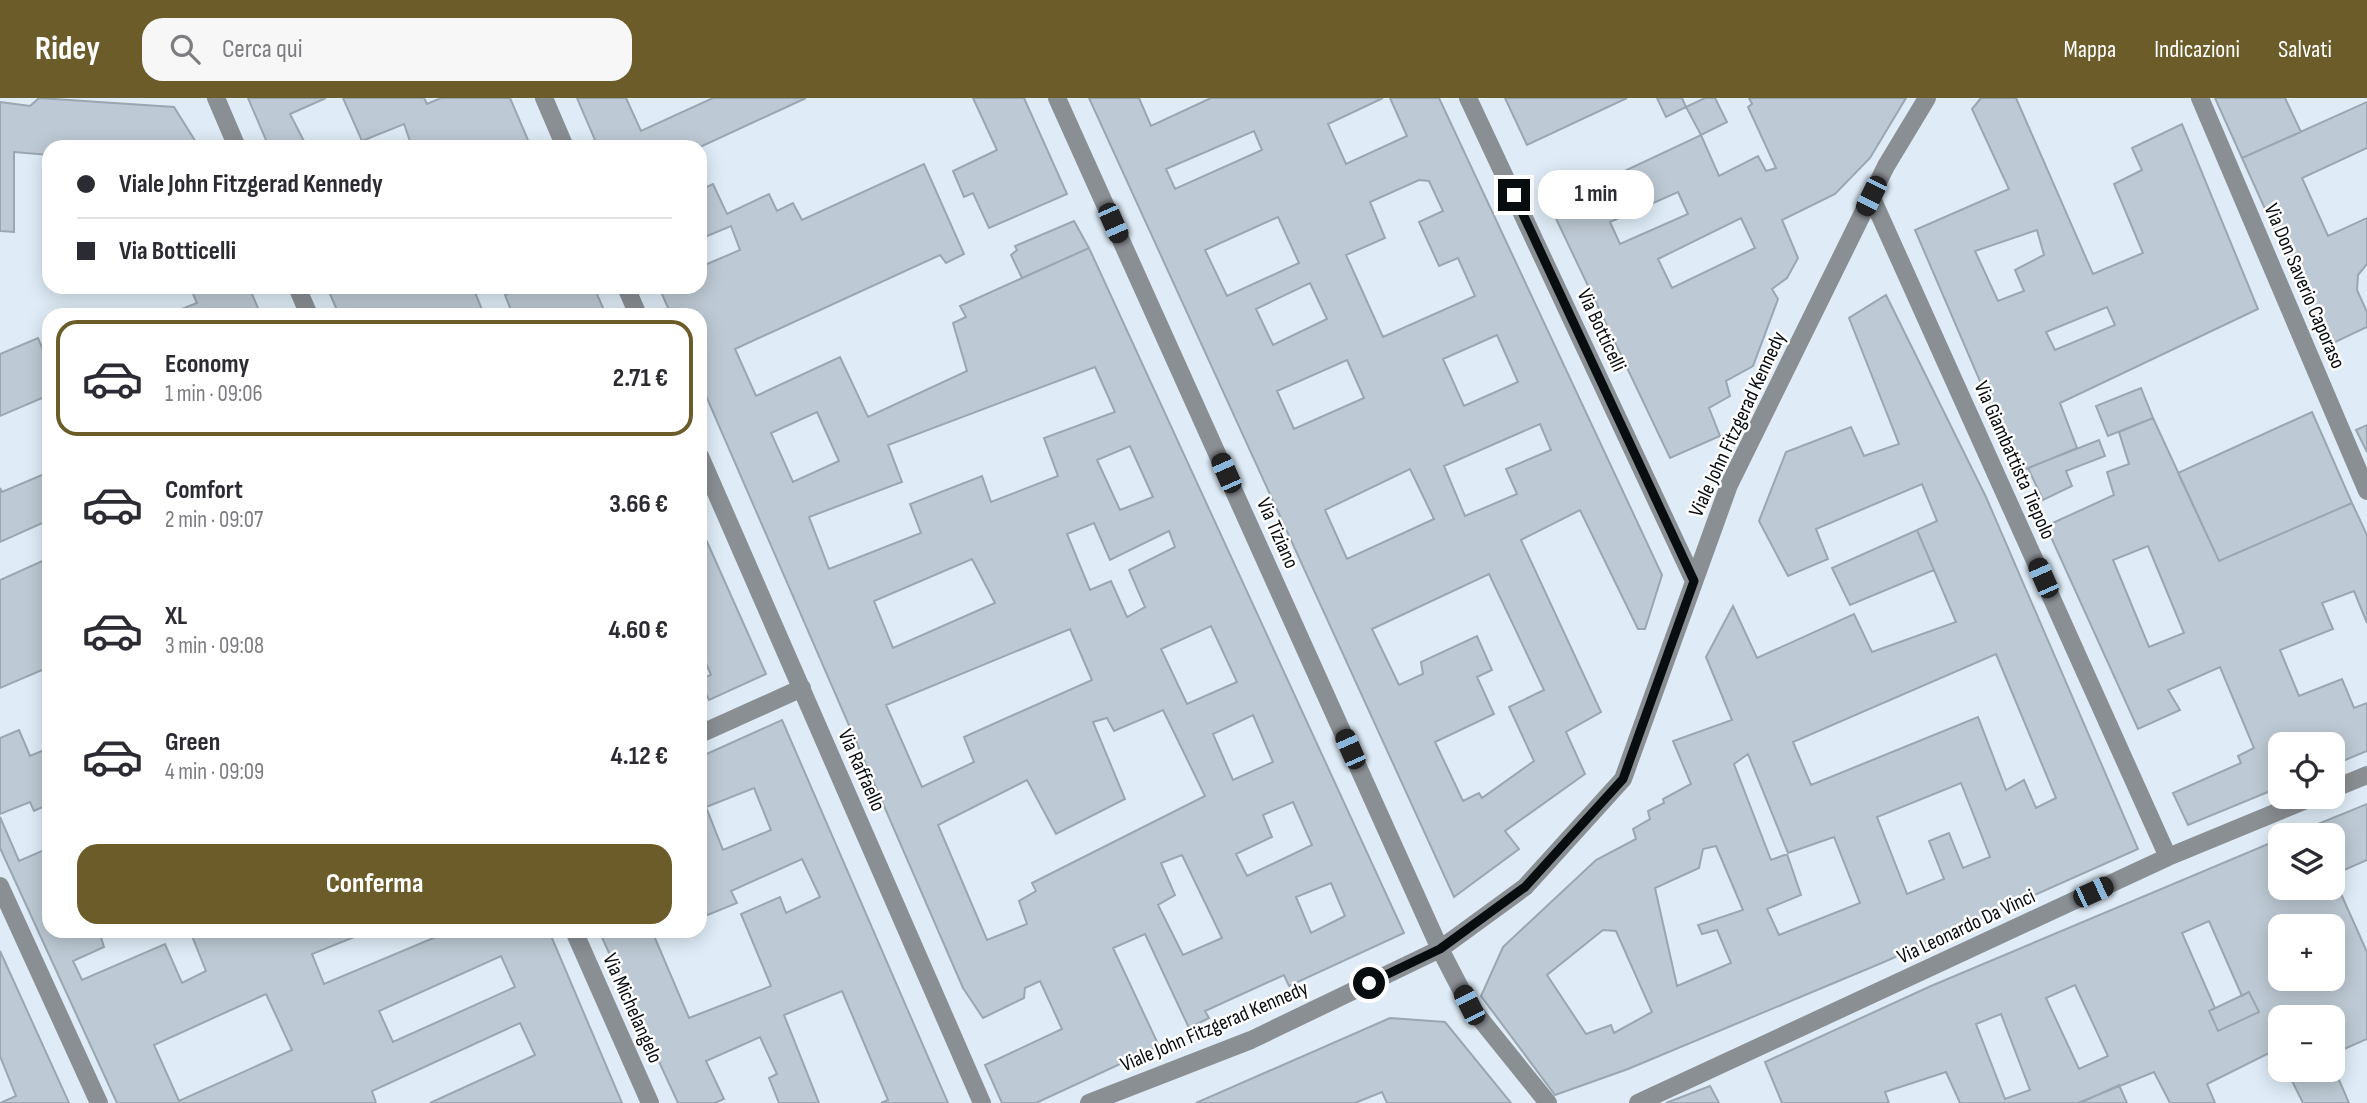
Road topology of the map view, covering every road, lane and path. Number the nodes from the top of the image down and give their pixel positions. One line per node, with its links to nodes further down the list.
1 (216, 98): 7 (street)
2 (544, 98): 8 (street)
3 (1057, 98): 21 (street, Via Tiziano)
4 (1468, 98): 12 (street, Via Botticelli)
5 (1927, 98): 9 (street, Viale John Fitzgerad Kennedy)
6 (2200, 98): 11 (street, Via Don Saverio Caporaso)
7 (234, 140)
8 (562, 140)
9 (1871, 196): 12 (street, Viale John Fitzgerad Kennedy); 18 (street, Via Giambattista Tiepolo)
10 (707, 472): 13 (street, Via Raffaello)
11 (2367, 491)
12 (1694, 581): 21 (street, Viale John Fitzgerad Kennedy)
13 (802, 688): 14 (street); 24 (street, Via Raffaello)
14 (707, 731)
15 (2367, 775): 16 (street)
16 (2345, 784)
17 (2284, 809): 18 (street, Via Leonardo Da Vinci)
18 (2168, 857): 27 (street, Via Leonardo Da Vinci)
19 (0, 886): 22 (street)
20 (577, 938): 23 (street, Via Michelangelo)
21 (1440, 949): 25 (street, Viale John Fitzgerad Kennedy); 26 (street, Via Tiziano)
22 (99, 1103)
23 (650, 1103)
24 (982, 1103)
25 (1089, 1103)
26 (1548, 1103)
27 (1638, 1103)

